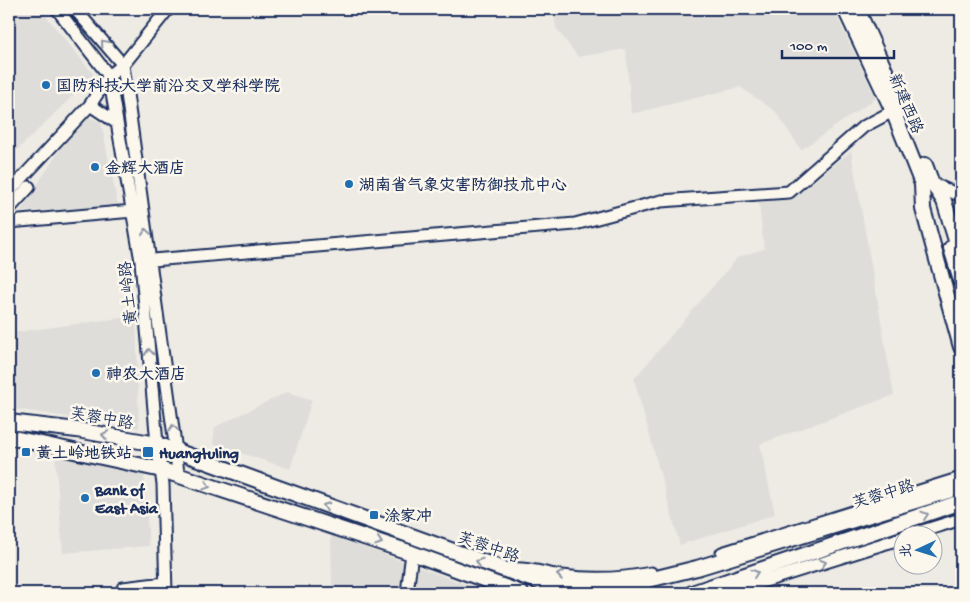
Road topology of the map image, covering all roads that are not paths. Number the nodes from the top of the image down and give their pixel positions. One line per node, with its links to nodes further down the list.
1 (57, 9): 7 (street, 黄土岭路)
2 (75, 9): 6 (street, one-way to 2)
3 (168, 9): 6 (street)
4 (845, 9): 9 (main road, 新建西路)
5 (857, 9): 11 (main road, 新建西路)
6 (123, 65): 7 (street); 19 (street, 黄土岭路, one-way to 6)
7 (109, 76): 8 (street); 10 (street, 黄土岭路)
8 (90, 105): 10 (street); 13 (street)
9 (893, 111): 11 (main road, 新建西路); 19 (street)
10 (117, 123): 16 (street, 黄土岭路)
11 (927, 183): 14 (street); 18 (main road, 新建西路); 20 (main road, 新建西路); 21 (main road, 新建西路); 22 (main road, 新建西路)
12 (29, 187): 15 (street)
13 (9, 192)
14 (961, 196)
15 (9, 209)
16 (133, 211): 17 (street); 19 (street, 黄土岭路)
17 (9, 222)
18 (961, 257)
19 (145, 260): 25 (street, 黄土岭路, one-way to 19); 26 (street, 黄土岭路, one-way to 19)
20 (961, 281)
21 (961, 314)
22 (961, 346)
23 (9, 422): 25 (main road, 芙蓉中路, one-way to 23)
24 (9, 437): 27 (main road, 芙蓉中路)
25 (157, 444): 26 (main road, 芙蓉中路); 27 (street, 黄土岭路)
26 (176, 452): 28 (street, 黄土岭路); 36 (main road, 芙蓉中路, one-way to 26)
27 (162, 470): 28 (main road, 芙蓉中路); 37 (street, 黄土岭路)
28 (178, 476): 35 (main road, 芙蓉中路, one-way to 35)
29 (961, 478): 36 (street, one-way to 36)
30 (961, 487): 38 (main road, 芙蓉中路)
31 (961, 502): 39 (main road, 芙蓉中路, one-way to 31)
32 (961, 519): 33 (street)
33 (942, 525)
34 (892, 541): 43 (street, one-way to 34)
35 (412, 553): 41 (street); 42 (main road, 芙蓉中路)
36 (503, 570): 38 (main road, 芙蓉中路)
37 (165, 588): 40 (street)
38 (627, 589)
39 (699, 592)
40 (123, 593)
41 (407, 593)
42 (520, 593)
43 (727, 593)

